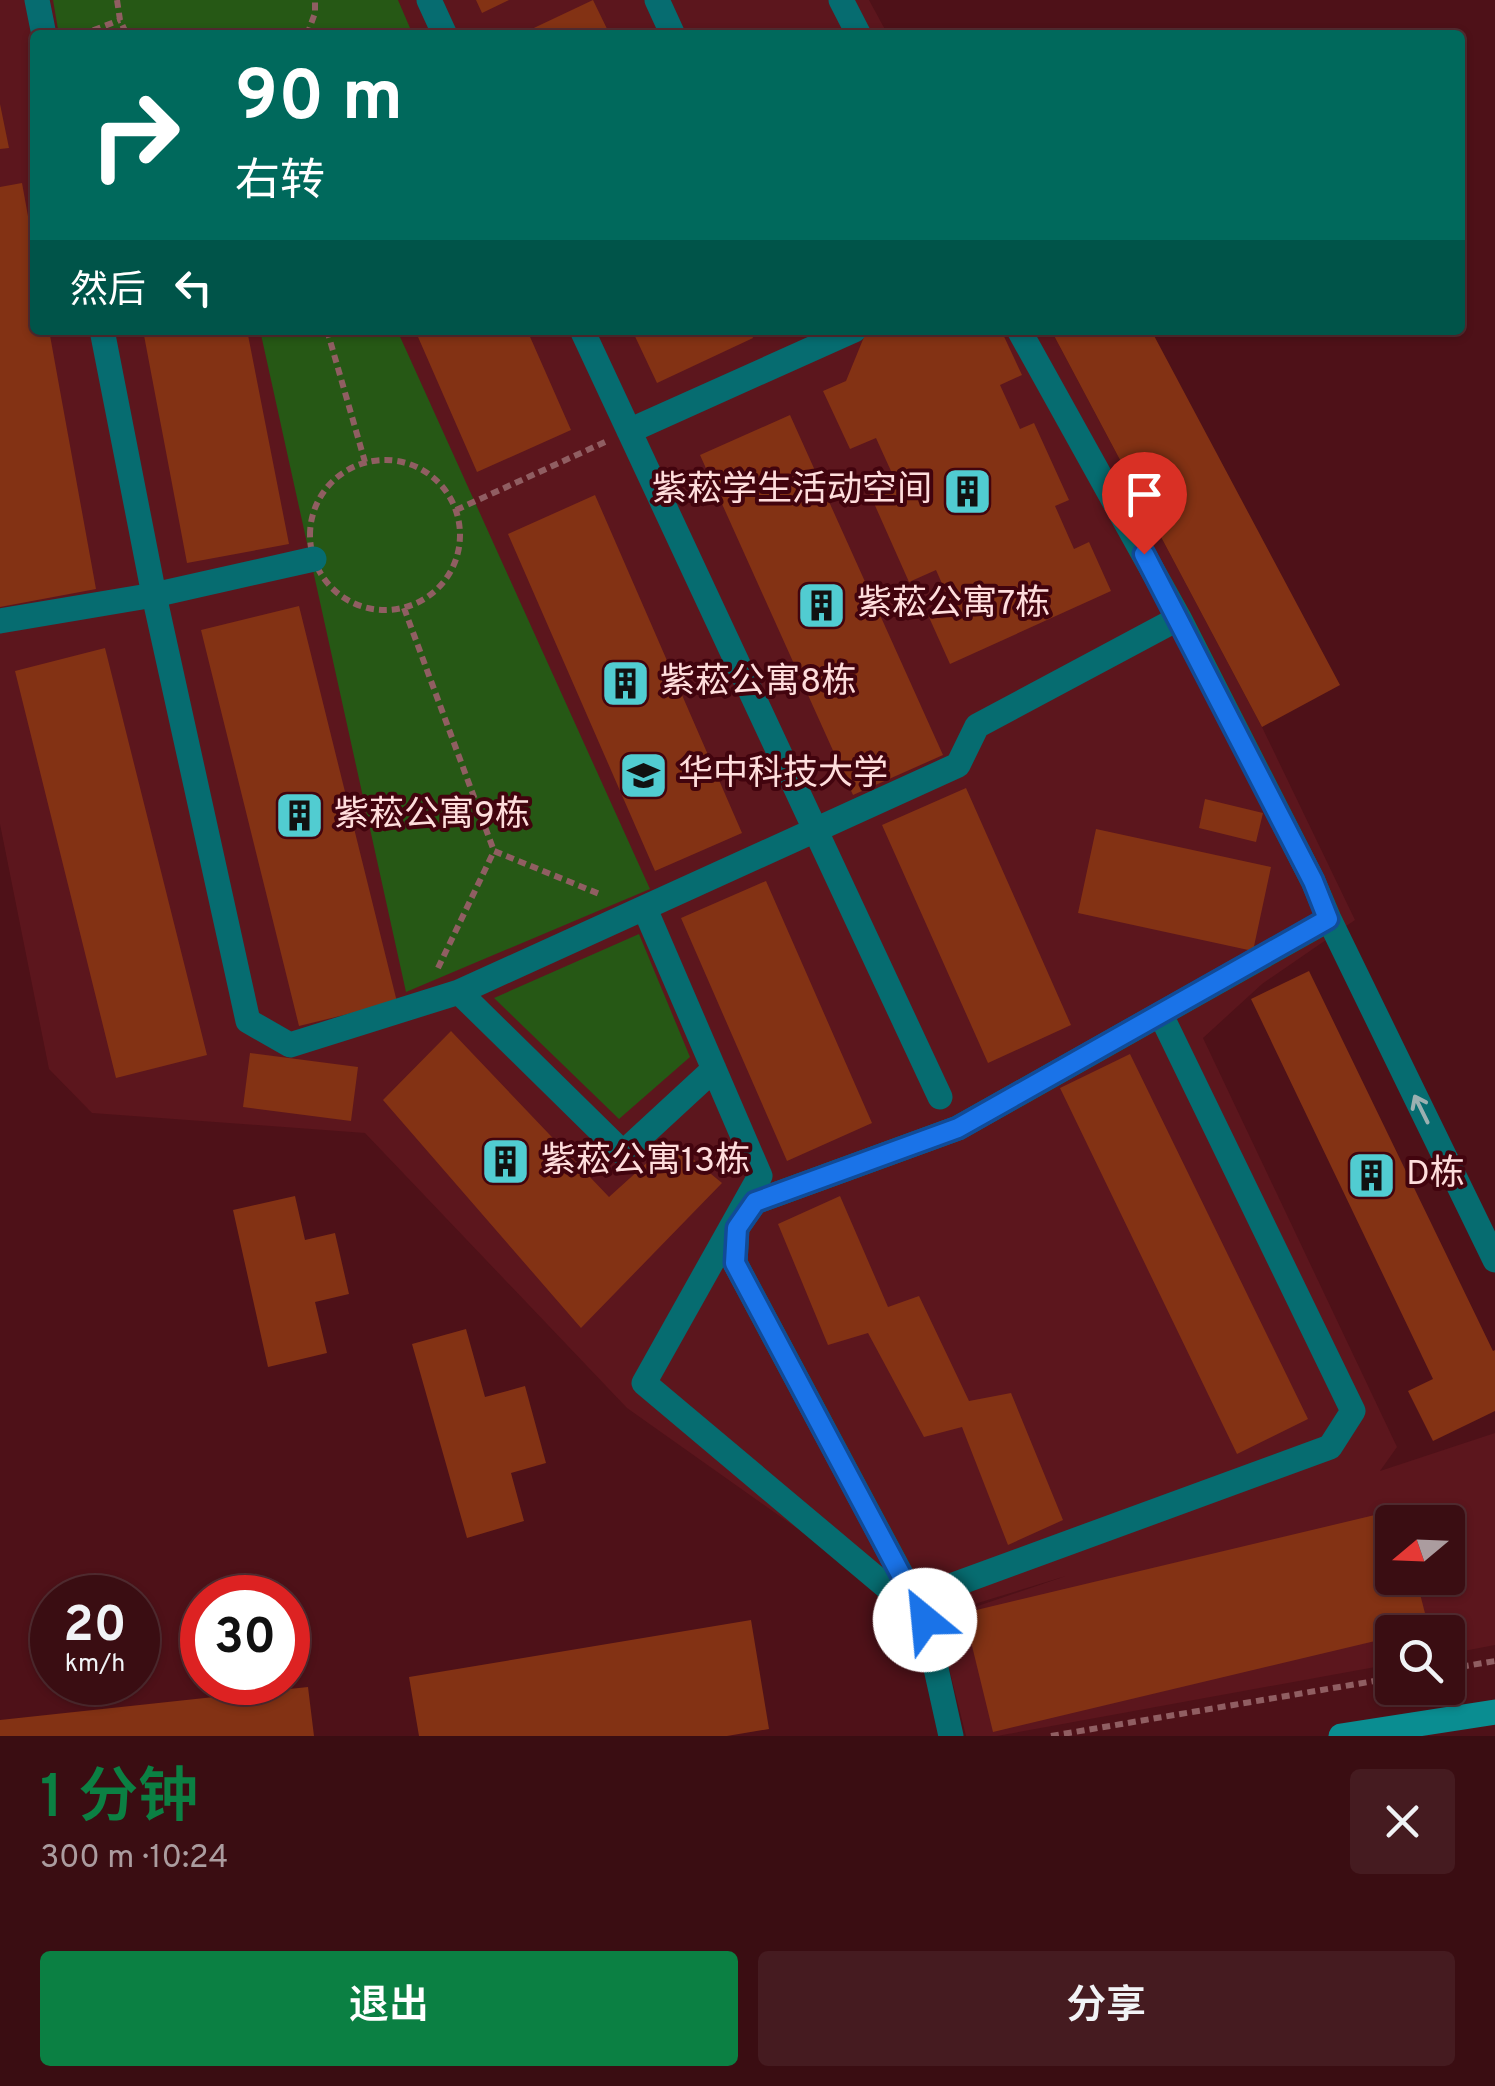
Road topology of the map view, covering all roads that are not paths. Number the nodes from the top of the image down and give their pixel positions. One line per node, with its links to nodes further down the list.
1 (37, 0): 5 (street)
2 (429, 0): 6 (street)
3 (657, 0): 7 (street)
4 (840, 0): 8 (street)
5 (43, 30)
6 (443, 30)
7 (671, 30)
8 (856, 30)
9 (103, 335): 15 (street)
10 (584, 335): 13 (street)
11 (843, 335): 13 (street)
12 (1022, 335): 16 (street)
13 (629, 431): 18 (street)
14 (314, 559): 15 (street)
15 (154, 594): 17 (street); 21 (street)
16 (1179, 618): 18 (street); 20 (street)
17 (0, 621)
18 (817, 832): 19 (street); 24 (street)
19 (642, 910): 21 (street); 23 (street)
20 (1328, 919): 22 (street); 25 (street, one-way to 20)
21 (459, 992): 23 (street)
22 (1161, 1015): 26 (street); 26 (street)
23 (714, 1069): 26 (street)
24 (940, 1097)
25 (1495, 1260)
26 (925, 1620): 28 (street)
27 (1495, 1712): 29 (main road)
28 (951, 1736)
29 (1341, 1736)

